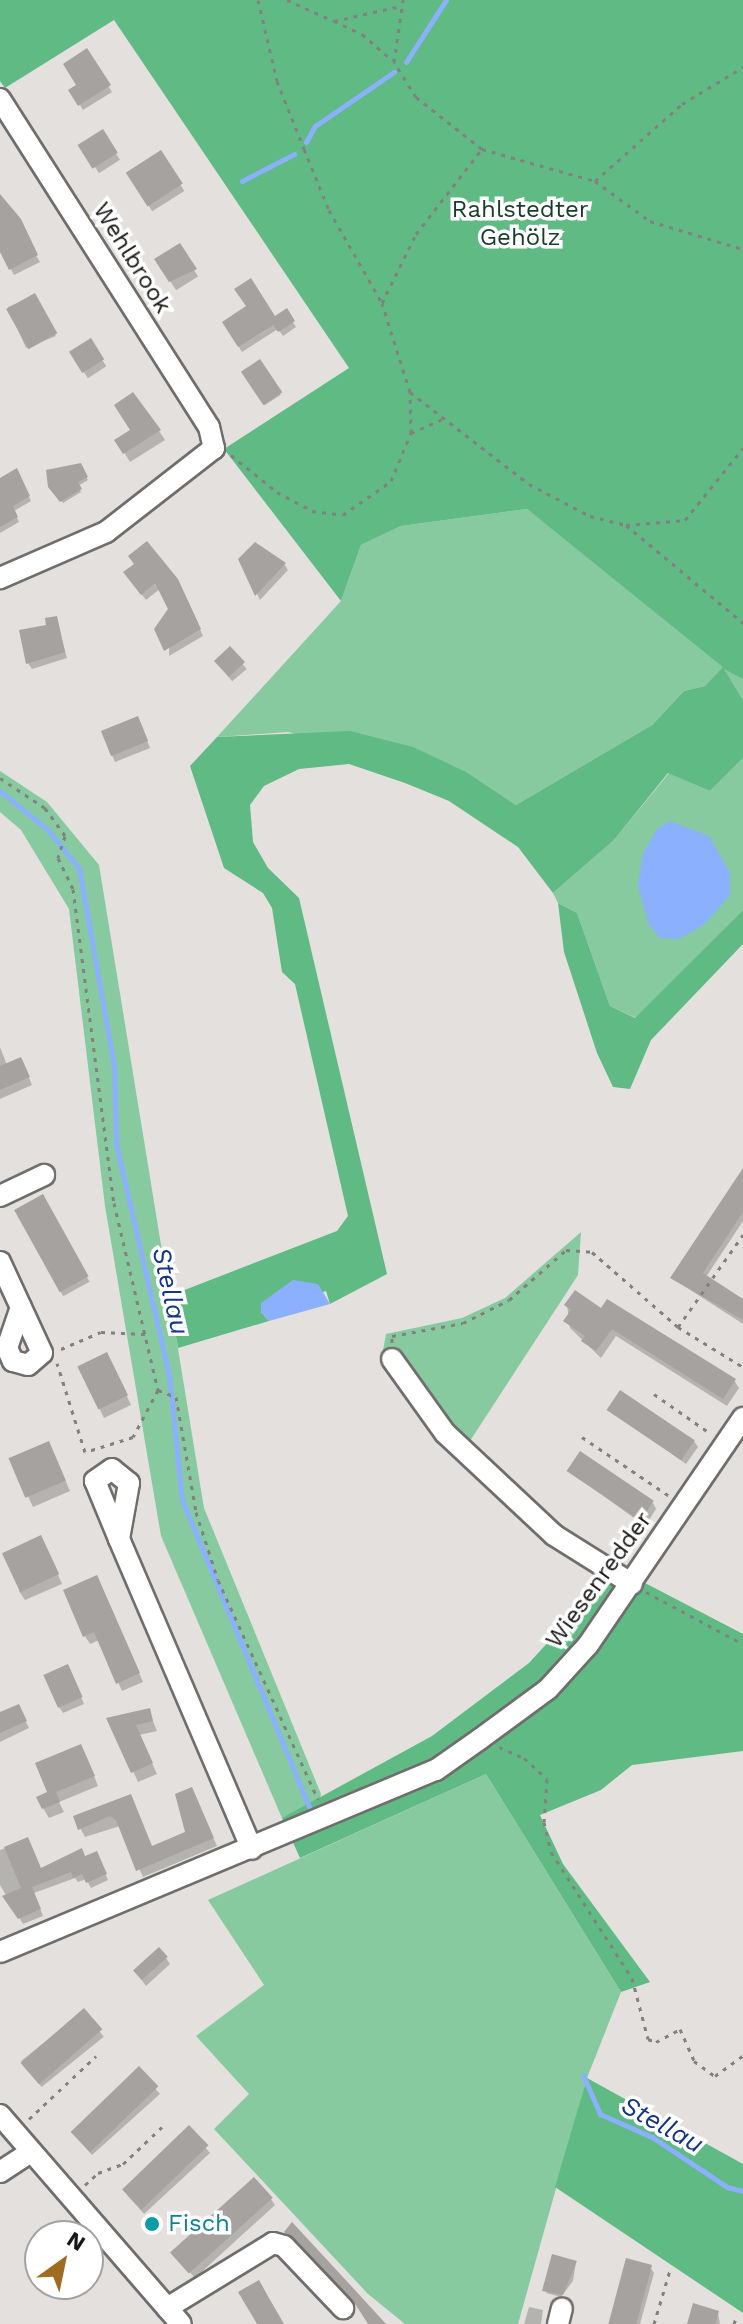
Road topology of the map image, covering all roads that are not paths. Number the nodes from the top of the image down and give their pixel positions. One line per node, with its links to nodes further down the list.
1 (0, 99): 2 (street, Wehlbrook)
2 (0, 578)
3 (44, 1175): 4 (street)
4 (0, 1196)
5 (0, 1262): 6 (street)
6 (21, 1307)
7 (392, 1359): 10 (street)
8 (743, 1418): 10 (street, Wiesenredder)
9 (119, 1539): 11 (street)
10 (632, 1584): 11 (street, Wiesenredder)
11 (252, 1849): 12 (street, Wiesenredder)
12 (0, 1952)
13 (0, 2115): 14 (street)
14 (29, 2153): 15 (street); 17 (street)
15 (0, 2172)
16 (343, 2308): 17 (street)
17 (174, 2316)

